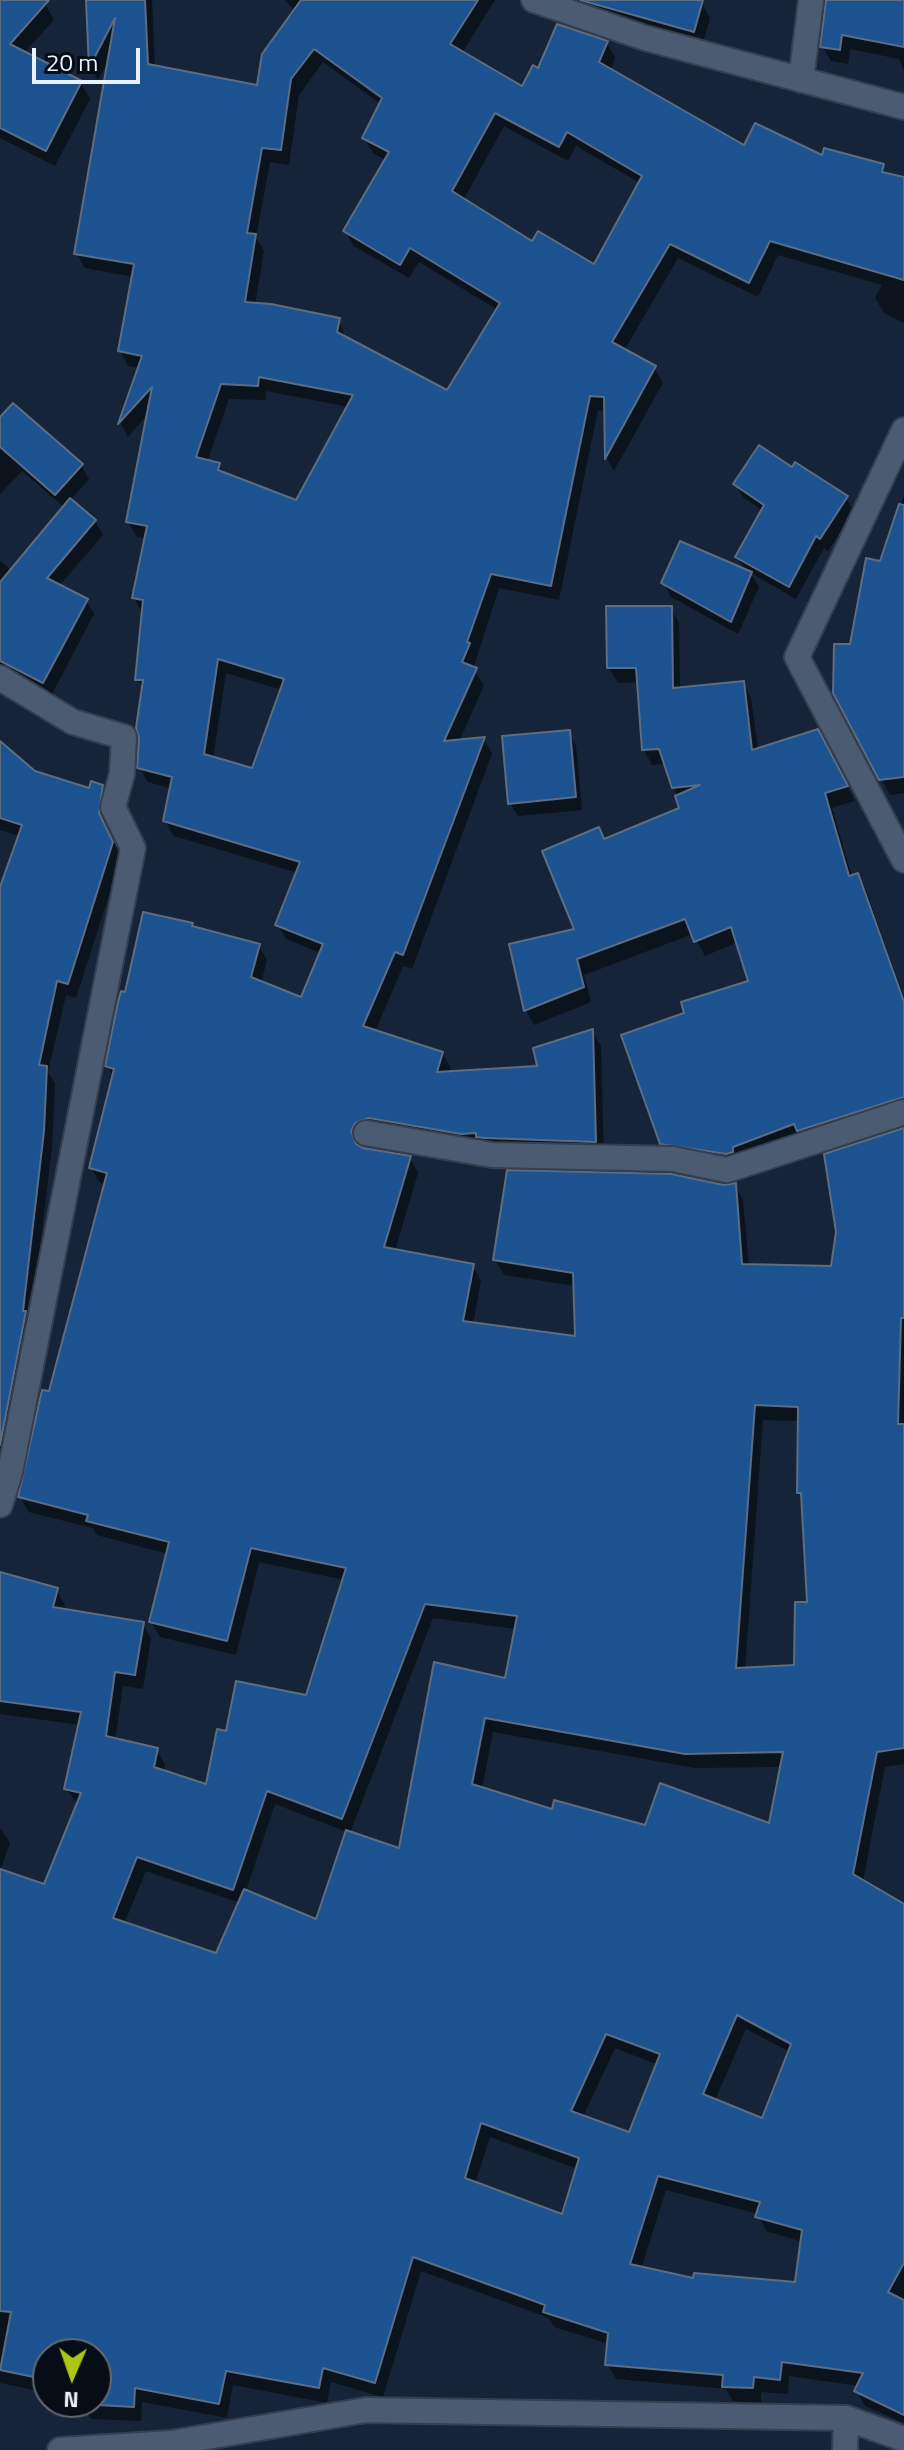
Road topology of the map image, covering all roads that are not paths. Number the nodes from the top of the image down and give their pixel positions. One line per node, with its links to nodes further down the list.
1 (534, 0): 3 (street)
2 (811, 0): 3 (street)
3 (801, 80): 4 (street)
4 (904, 107)
5 (904, 430): 7 (street)
6 (0, 678): 10 (street)
7 (904, 860)
8 (904, 1112): 9 (street)
9 (366, 1133)
10 (0, 1505)
11 (846, 2418): 12 (street); 13 (street); 14 (street)
12 (904, 2439)
13 (60, 2450)
14 (845, 2450)

